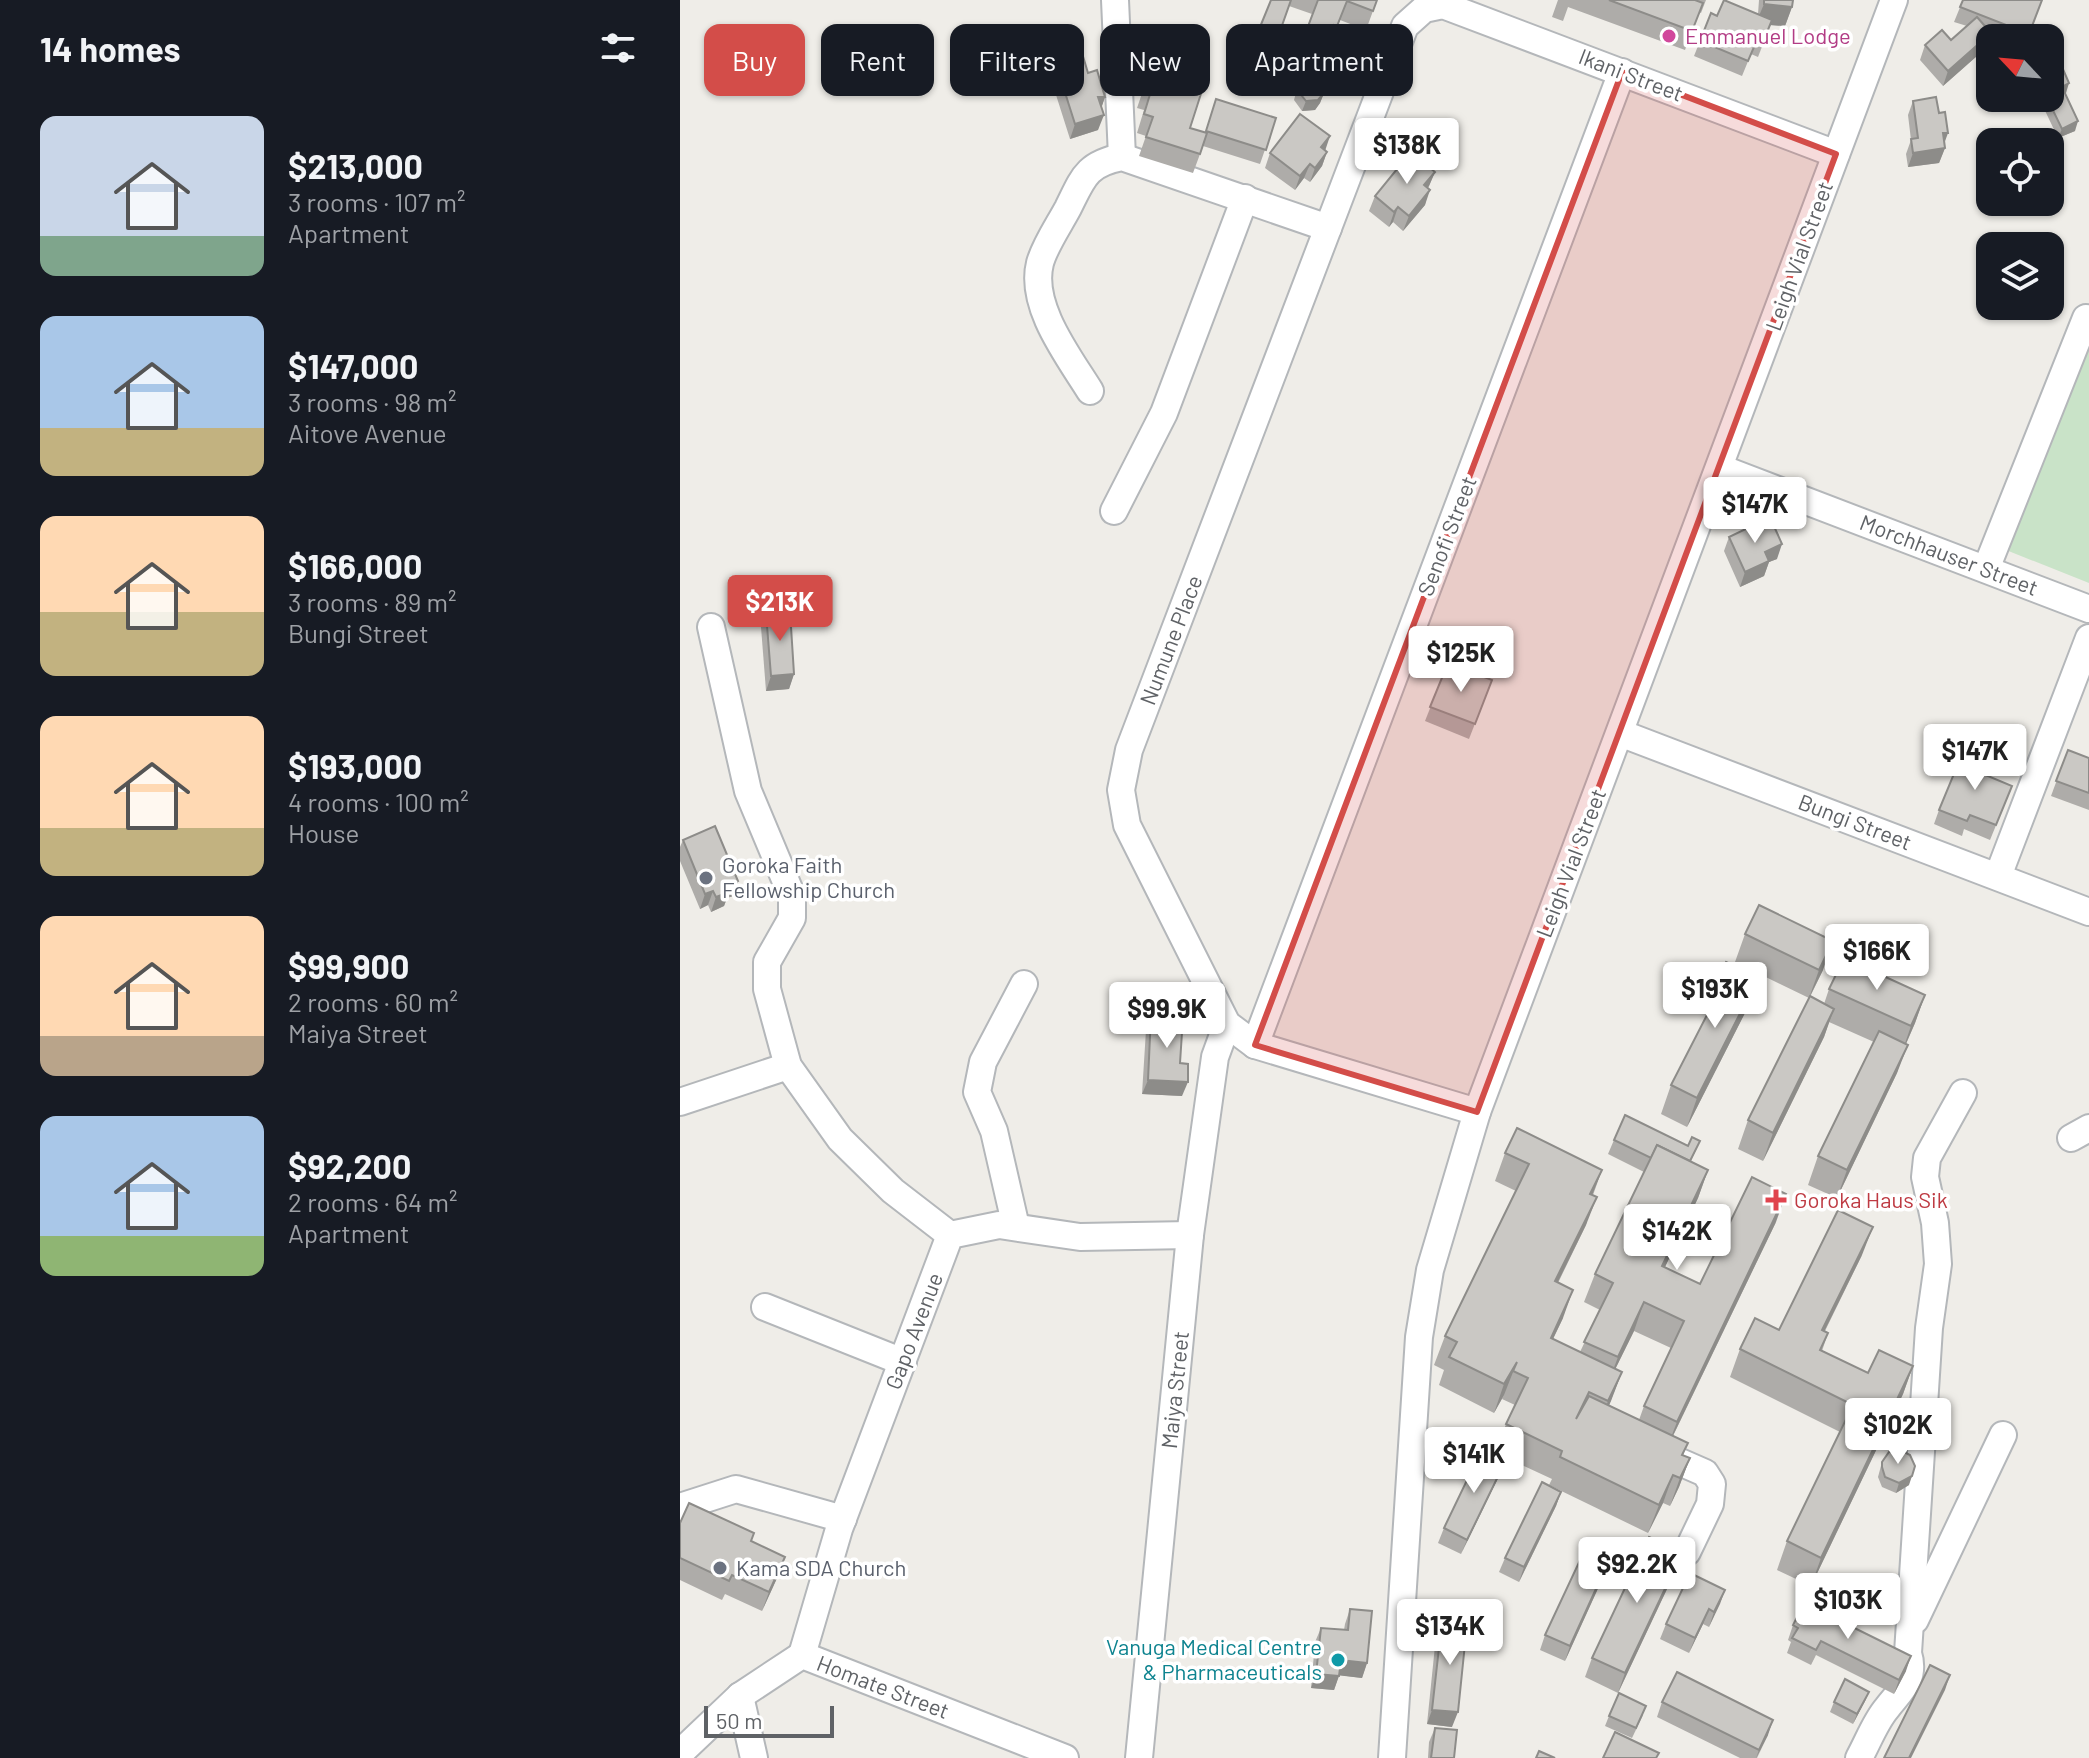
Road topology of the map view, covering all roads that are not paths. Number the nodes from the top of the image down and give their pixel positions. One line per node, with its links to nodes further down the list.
1 (1115, 0): 6 (street)
2 (1894, 0): 5 (street, Leigh Vial Street)
3 (1424, 9): 4 (street, Ikani Street); 8 (street, Numune Place)
4 (1622, 72): 5 (street, Ikani Street); 22 (street, Senofi Street)
5 (1836, 154): 11 (street, Leigh Vial Street)
6 (1122, 157): 7 (street); 10 (street)
7 (1245, 198): 8 (street); 12 (street)
8 (1328, 228): 21 (street, Numune Place)
9 (2089, 319): 13 (street)
10 (1090, 391)
11 (1720, 468): 13 (street, Morchhauser Street); 17 (street, Leigh Vial Street)
12 (1114, 511)
13 (1986, 569): 14 (street, Morchhauser Street)
14 (2089, 609)
15 (711, 627): 23 (street)
16 (2089, 638): 18 (street)
17 (1620, 733): 18 (street, Bungi Street); 26 (street, Leigh Vial Street)
18 (1998, 876): 19 (street, Bungi Street)
19 (2089, 912)
20 (1024, 984): 27 (street)
21 (1227, 1024): 22 (street, Numune Place); 29 (street, Maiya Street)
22 (1255, 1045): 26 (street, Numune Place)
23 (788, 1066): 25 (street); 28 (street)
24 (1963, 1093): 37 (street)
25 (680, 1102)
26 (1477, 1112): 44 (street, Leigh Vial Street)
27 (1016, 1227): 28 (street); 29 (street)
28 (950, 1235): 31 (street, Gapo Avenue)
29 (1190, 1235): 43 (street, Maiya Street)
30 (765, 1307): 31 (street)
31 (903, 1362): 35 (street, Gapo Avenue)
32 (2003, 1435): 37 (street)
33 (1657, 1452): 36 (street)
34 (680, 1507): 35 (street)
35 (843, 1519): 38 (street, Gapo Avenue)
36 (1687, 1552)
37 (1909, 1630): 45 (street)
38 (802, 1655): 39 (street, Homate Street); 42 (street, Homate Street)
39 (740, 1696): 40 (street, Homate Street); 41 (street)
40 (680, 1753)
41 (754, 1758)
42 (1065, 1758)
43 (1139, 1758)
44 (1392, 1758)
45 (1859, 1758)

